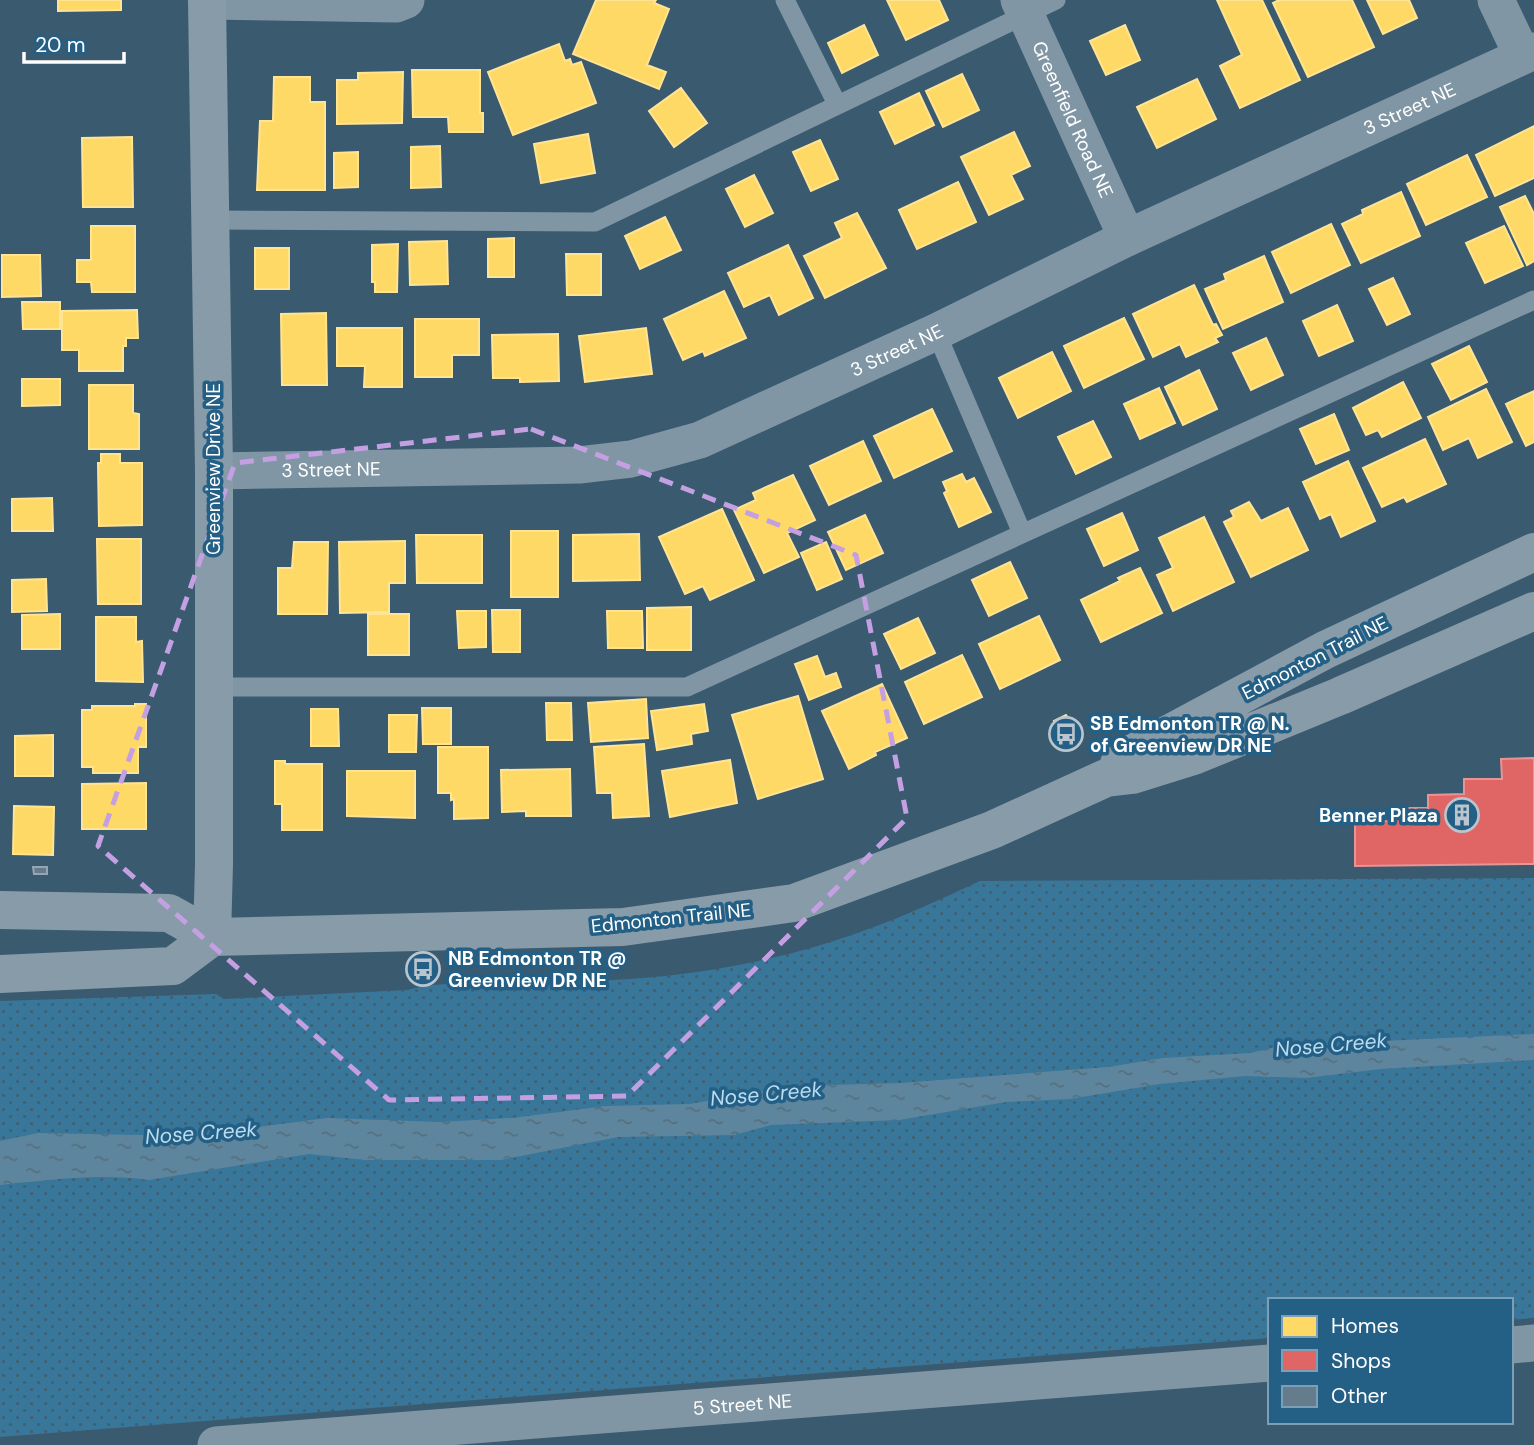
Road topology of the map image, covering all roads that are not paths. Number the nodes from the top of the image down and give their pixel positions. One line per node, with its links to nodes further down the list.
1 (407, 0): 4 (street)
2 (785, 0): 7 (lane)
3 (1496, 0): 6 (street)
4 (207, 1): 8 (main road, Greenview Drive NE)
5 (1033, 5): 7 (lane); 9 (street, Greenfield Road NE)
6 (1528, 53): 9 (street, 3 Street NE)
7 (837, 104): 8 (lane)
8 (211, 220): 12 (main road, Greenview Drive NE)
9 (1127, 238): 11 (street, 3 Street NE)
10 (1534, 300): 13 (lane)
11 (936, 332): 12 (street, 3 Street NE); 13 (lane)
12 (214, 471): 16 (main road, Greenview Drive NE)
13 (1022, 533): 16 (lane)
14 (1534, 552): 17 (main road, Edmonton Trail NE)
15 (1534, 611): 17 (main road, Edmonton Trail NE)
16 (215, 687): 19 (main road, Greenview Drive NE)
17 (1106, 778): 19 (main road, Edmonton Trail NE)
18 (0, 910): 19 (main road)
19 (212, 937): 20 (main road)
20 (0, 974)
21 (1534, 1343): 22 (street)
22 (1513, 1345)
23 (1268, 1363): 24 (street, 5 Street NE)
24 (216, 1445)

